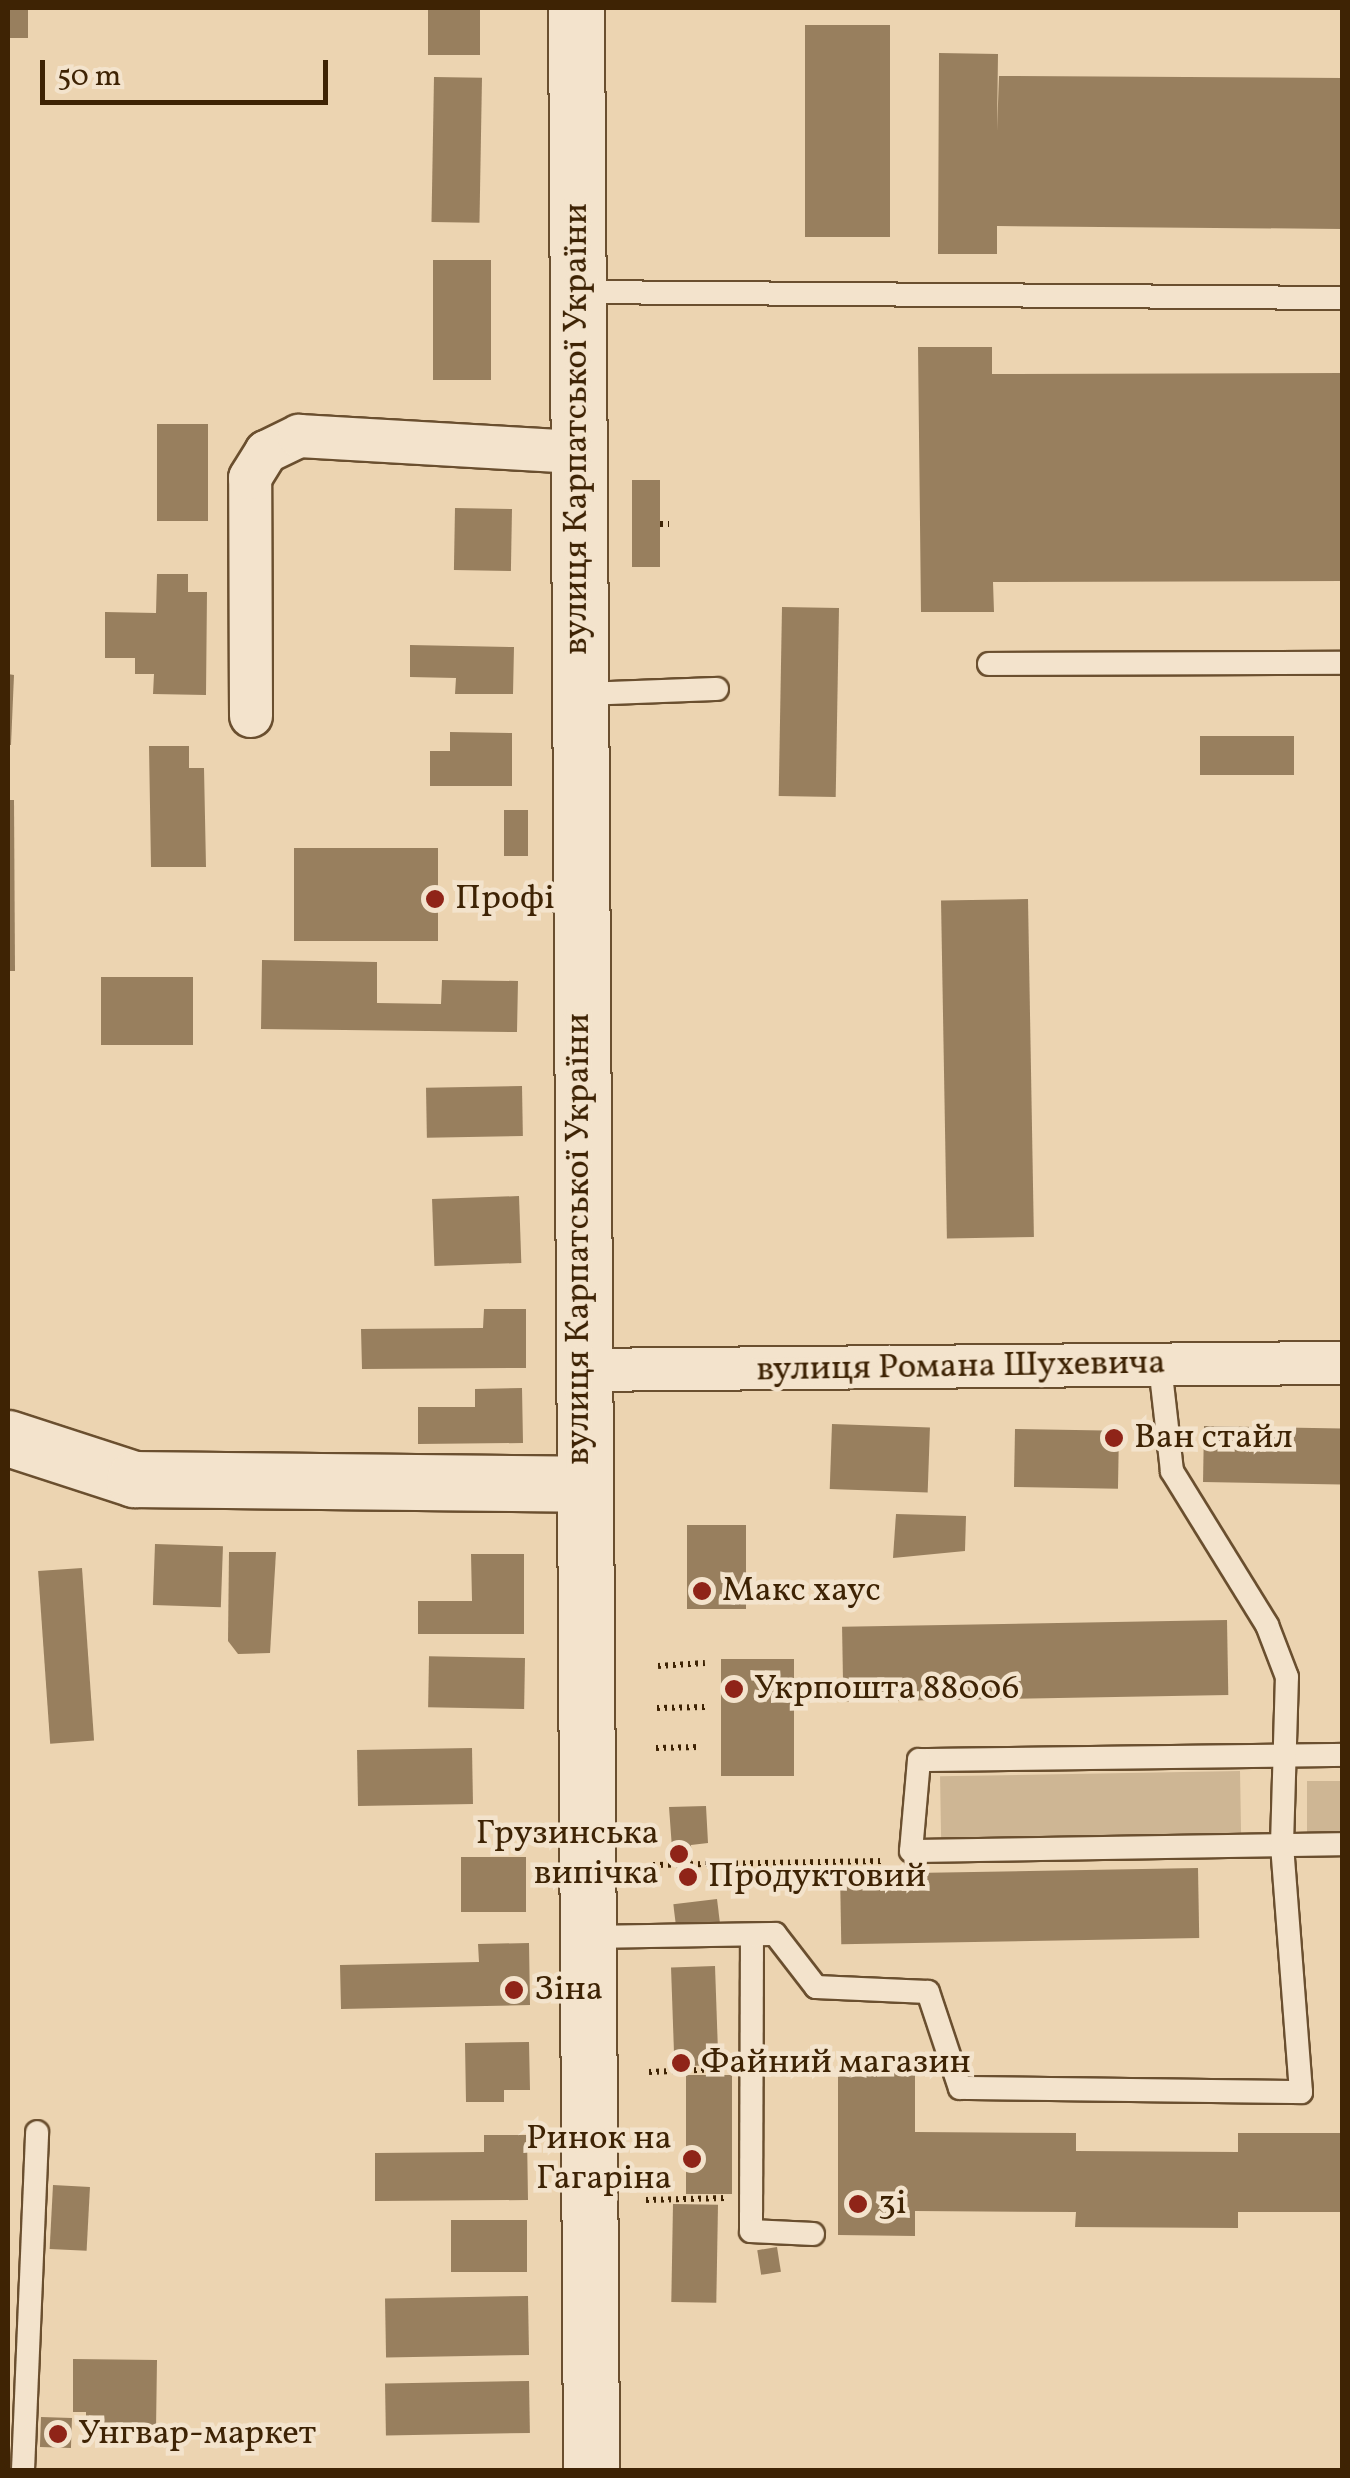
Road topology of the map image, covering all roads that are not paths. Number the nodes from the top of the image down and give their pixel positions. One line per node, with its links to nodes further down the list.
1 (576, 8): 2 (main road, вулиця Карпатської України)
2 (577, 292): 3 (lane); 4 (main road, вулиця Карпатської України)
3 (1342, 298)
4 (577, 452): 8 (main road, вулиця Карпатської України); 9 (street)
5 (988, 664): 6 (lane)
6 (1342, 664)
7 (717, 689): 8 (lane)
8 (578, 694): 12 (main road, вулиця Карпатської України)
9 (250, 716)
10 (1342, 1363): 11 (street, вулиця Романа Шухевича)
11 (1160, 1365): 12 (street, вулиця Романа Шухевича); 16 (lane)
12 (580, 1370): 14 (main road, вулиця Карпатської України)
13 (8, 1438): 14 (main road)
14 (579, 1484): 20 (main road, вулиця Карпатської України)
15 (1342, 1755): 16 (lane)
16 (1280, 1756): 17 (lane); 17 (lane)
17 (1282, 1844): 18 (lane); 19 (lane)
18 (1342, 1844)
19 (752, 1934): 20 (lane); 22 (lane)
20 (585, 1936): 24 (main road, вулиця Карпатської України)
21 (37, 2132): 23 (lane)
22 (812, 2234)
23 (23, 2470)
24 (591, 2470)

